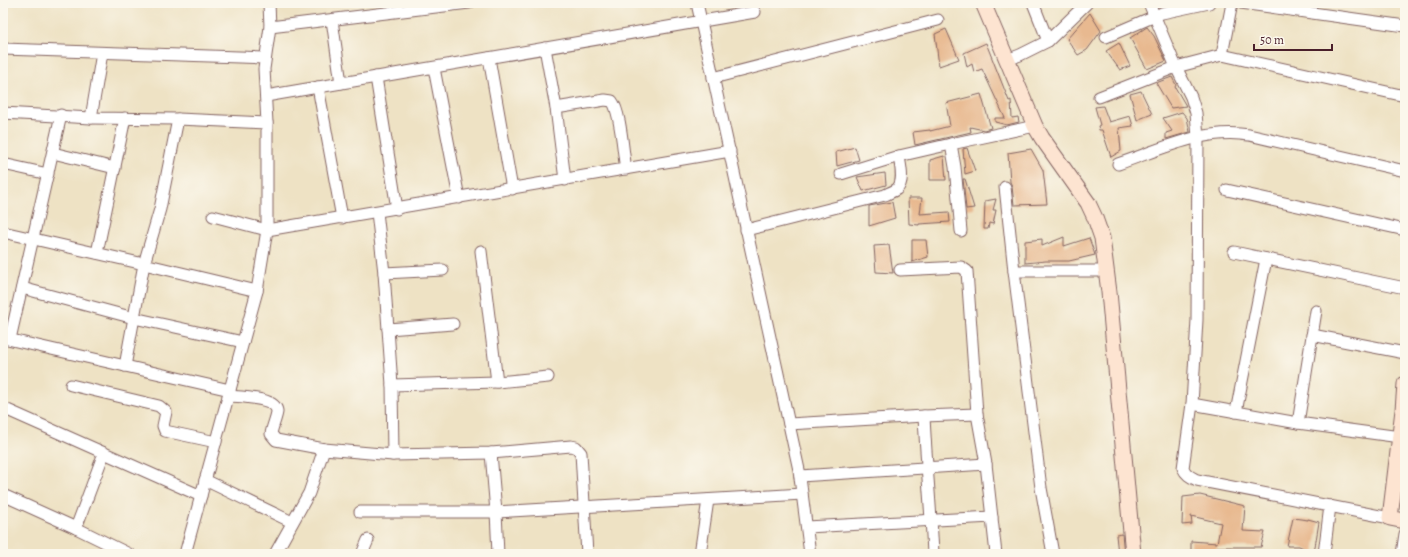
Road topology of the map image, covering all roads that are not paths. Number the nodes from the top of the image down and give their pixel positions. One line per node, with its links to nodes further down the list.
1 (269, 3): 17 (street)
2 (469, 3): 13 (street)
3 (696, 3): 15 (street)
4 (983, 3): 24 (street)
5 (1033, 3): 19 (street)
6 (1087, 3): 19 (street)
7 (1149, 3): 12 (street)
8 (1209, 3): 12 (street)
9 (1232, 3): 23 (street)
10 (1241, 3): 16 (street)
11 (755, 12): 15 (street)
12 (1155, 16): 18 (street); 27 (street)
13 (332, 20): 17 (street); 31 (street)
14 (938, 20): 30 (street)
15 (701, 21): 20 (street); 30 (street)
16 (1405, 26)
17 (270, 28): 25 (street)
18 (1106, 37)
19 (1048, 41): 24 (street)
20 (545, 48): 26 (street); 36 (street)
21 (3, 49): 22 (street)
22 (102, 52): 25 (street); 39 (street)
23 (1222, 55): 27 (street); 34 (street)
24 (1014, 57): 43 (street)
25 (265, 58): 33 (street)
26 (489, 58): 28 (street); 58 (street)
27 (1176, 67): 35 (street); 44 (street)
28 (434, 68): 29 (street); 60 (street)
29 (376, 77): 31 (street); 61 (street)
30 (713, 78): 46 (street)
31 (341, 83): 32 (street)
32 (318, 88): 33 (street); 64 (street)
33 (266, 96): 42 (street)
34 (1405, 96)
35 (1099, 97)
36 (556, 108): 52 (street); 56 (street)
37 (3, 113): 38 (street)
38 (61, 116): 39 (street); 47 (street)
39 (91, 118): 40 (street)
40 (125, 118): 41 (street); 51 (street)
41 (178, 119): 42 (street); 75 (street)
42 (267, 123): 65 (street)
43 (1036, 126): 45 (street); 79 (street)
44 (1198, 137): 50 (street); 53 (street); 99 (street)
45 (951, 144): 48 (street); 69 (street)
46 (730, 151): 52 (street); 66 (street)
47 (53, 154): 51 (street); 54 (street)
48 (899, 156): 55 (street); 66 (street)
49 (3, 164): 54 (street)
50 (1118, 164)
51 (115, 168): 73 (street)
52 (626, 169): 56 (street)
53 (1405, 171)
54 (48, 174): 70 (street)
55 (841, 174)
56 (565, 180): 58 (street)
57 (1005, 187): 78 (street)
58 (512, 189): 60 (street)
59 (1227, 190): 67 (street)
60 (459, 198): 61 (street)
61 (397, 209): 62 (street)
62 (377, 212): 64 (street); 80 (street)
63 (213, 216): 65 (street)
64 (342, 218): 65 (street)
65 (267, 230): 83 (street)
66 (746, 230): 105 (street)
67 (1405, 230)
68 (3, 232): 70 (street)
69 (962, 232)
70 (33, 239): 73 (street); 81 (street)
71 (481, 251): 94 (street)
72 (1234, 252): 74 (street)
73 (97, 253): 75 (street)
74 (1266, 259): 82 (street); 101 (street)
75 (144, 264): 83 (street); 85 (street)
76 (443, 270): 80 (street)
77 (900, 270): 102 (street)
78 (1014, 271): 79 (street); 143 (street)
79 (1106, 271): 144 (street)
80 (384, 273): 87 (street)
81 (22, 288): 85 (street); 89 (street)
82 (1405, 288)
83 (257, 291): 90 (street)
84 (1316, 311): 88 (street)
85 (134, 318): 90 (street); 92 (street)
86 (453, 324): 87 (street)
87 (388, 329): 97 (street)
88 (1312, 336): 91 (street); 104 (street)
89 (6, 338): 92 (street)
90 (243, 342): 98 (street)
91 (1405, 353)
92 (125, 366): 98 (street)
93 (548, 377): 94 (street)
94 (497, 382): 97 (street)
95 (1405, 384): 106 (street)
96 (71, 385): 107 (street)
97 (392, 385): 111 (street)
98 (229, 393): 107 (street); 108 (street)
99 (1192, 404): 101 (street); 120 (street)
100 (3, 408): 109 (street)
101 (1236, 412): 104 (street)
102 (977, 414): 103 (street); 112 (street)
103 (924, 416): 105 (street); 113 (street)
104 (1298, 423): 106 (street)
105 (789, 424): 114 (street)
106 (1400, 437): 125 (street)
107 (216, 442): 115 (street)
108 (324, 448): 111 (street); 128 (street)
109 (104, 453): 118 (street); 130 (street)
110 (491, 453): 111 (street); 121 (street); 123 (street)
111 (393, 455)
112 (986, 464): 113 (street); 124 (street)
113 (926, 468): 114 (street); 126 (street)
114 (800, 476): 116 (street)
115 (205, 480): 118 (street); 128 (street)
116 (802, 494): 119 (street); 129 (street)
117 (3, 495): 130 (street)
118 (201, 496): 134 (street)
119 (708, 500): 121 (street); 139 (street)
120 (1330, 506): 125 (street); 145 (street)
121 (584, 507): 123 (street); 138 (street)
122 (360, 512): 123 (street)
123 (496, 512): 137 (street)
124 (992, 517): 126 (street); 142 (street)
125 (1390, 518): 127 (street)
126 (931, 520): 129 (street); 141 (street)
127 (1405, 521)
128 (292, 522): 135 (street)
129 (807, 527): 140 (street)
130 (76, 528): 133 (street)
131 (1405, 534): 146 (street)
132 (368, 540): 136 (street)
133 (129, 554)
134 (185, 554)
135 (275, 554)
136 (362, 554)
137 (498, 554)
138 (588, 554)
139 (700, 554)
140 (810, 554)
141 (933, 554)
142 (996, 554)
143 (1053, 554)
144 (1133, 554)
145 (1324, 554)
146 (1402, 554)

